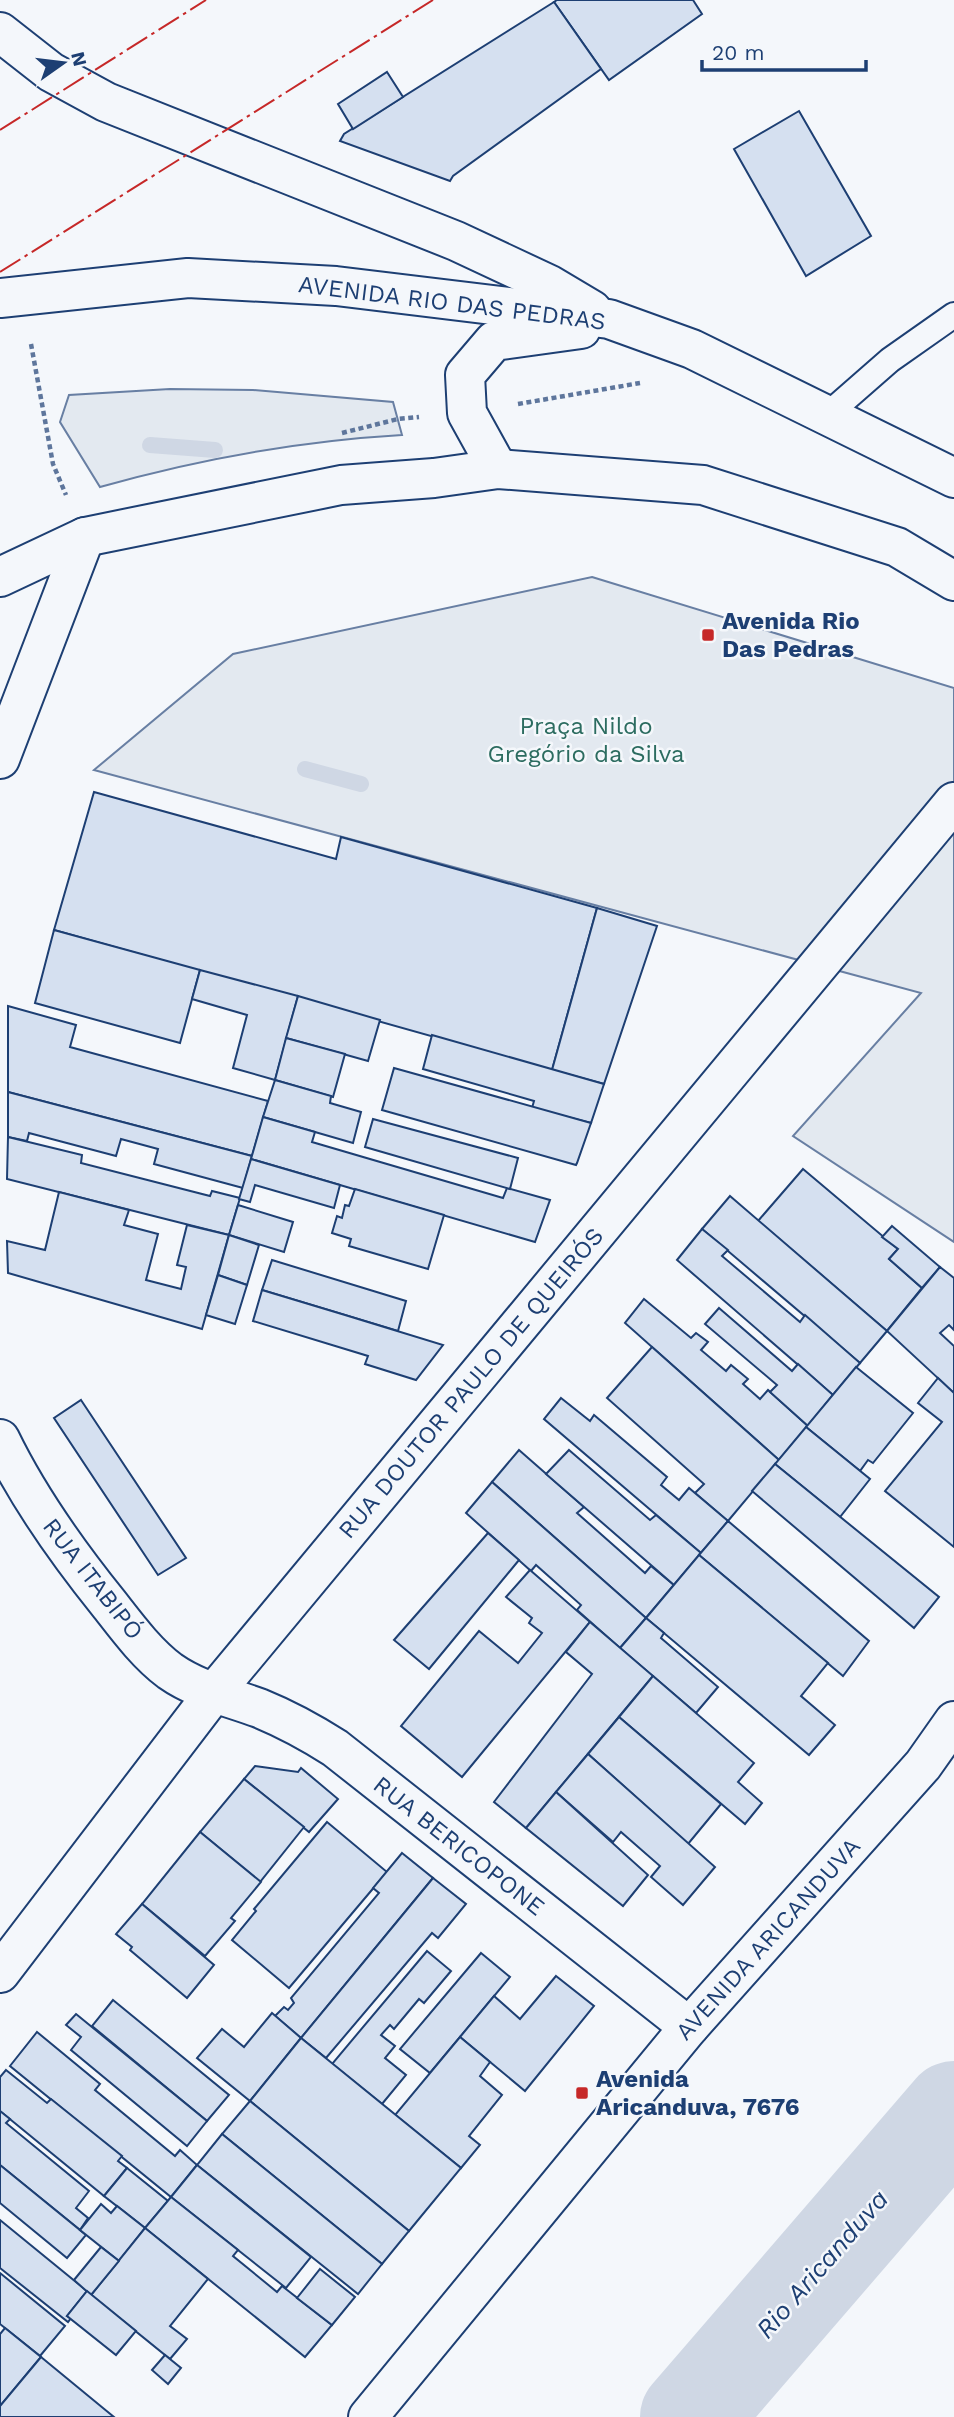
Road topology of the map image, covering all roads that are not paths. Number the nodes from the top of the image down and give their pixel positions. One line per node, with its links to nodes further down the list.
1 (0, 33): 4 (main road)
2 (11, 297): 4 (main road, AVENIDA RIO DAS PEDRAS)
3 (954, 315): 5 (lane)
4 (615, 322): 5 (main road, AVENIDA RIO DAS PEDRAS); 6 (main road)
5 (826, 416): 7 (main road, AVENIDA RIO DAS PEDRAS)
6 (498, 469): 8 (main road); 10 (main road)
7 (954, 478)
8 (85, 537): 9 (main road); 11 (main road)
9 (0, 577)
10 (954, 581)
11 (0, 759)
12 (954, 802): 14 (main road, RUA DOUTOR PAULO DE QUEIRÓS)
13 (0, 1439): 14 (main road, RUA ITABIPÓ)
14 (213, 1694): 16 (main road, RUA DOUTOR PAULO DE QUEIRÓS); 17 (main road, RUA BERICOPONE)
15 (954, 1721): 17 (main road, AVENIDA ARICANDUVA)
16 (0, 1973)
17 (689, 2027): 18 (main road, AVENIDA ARICANDUVA)
18 (368, 2417)

